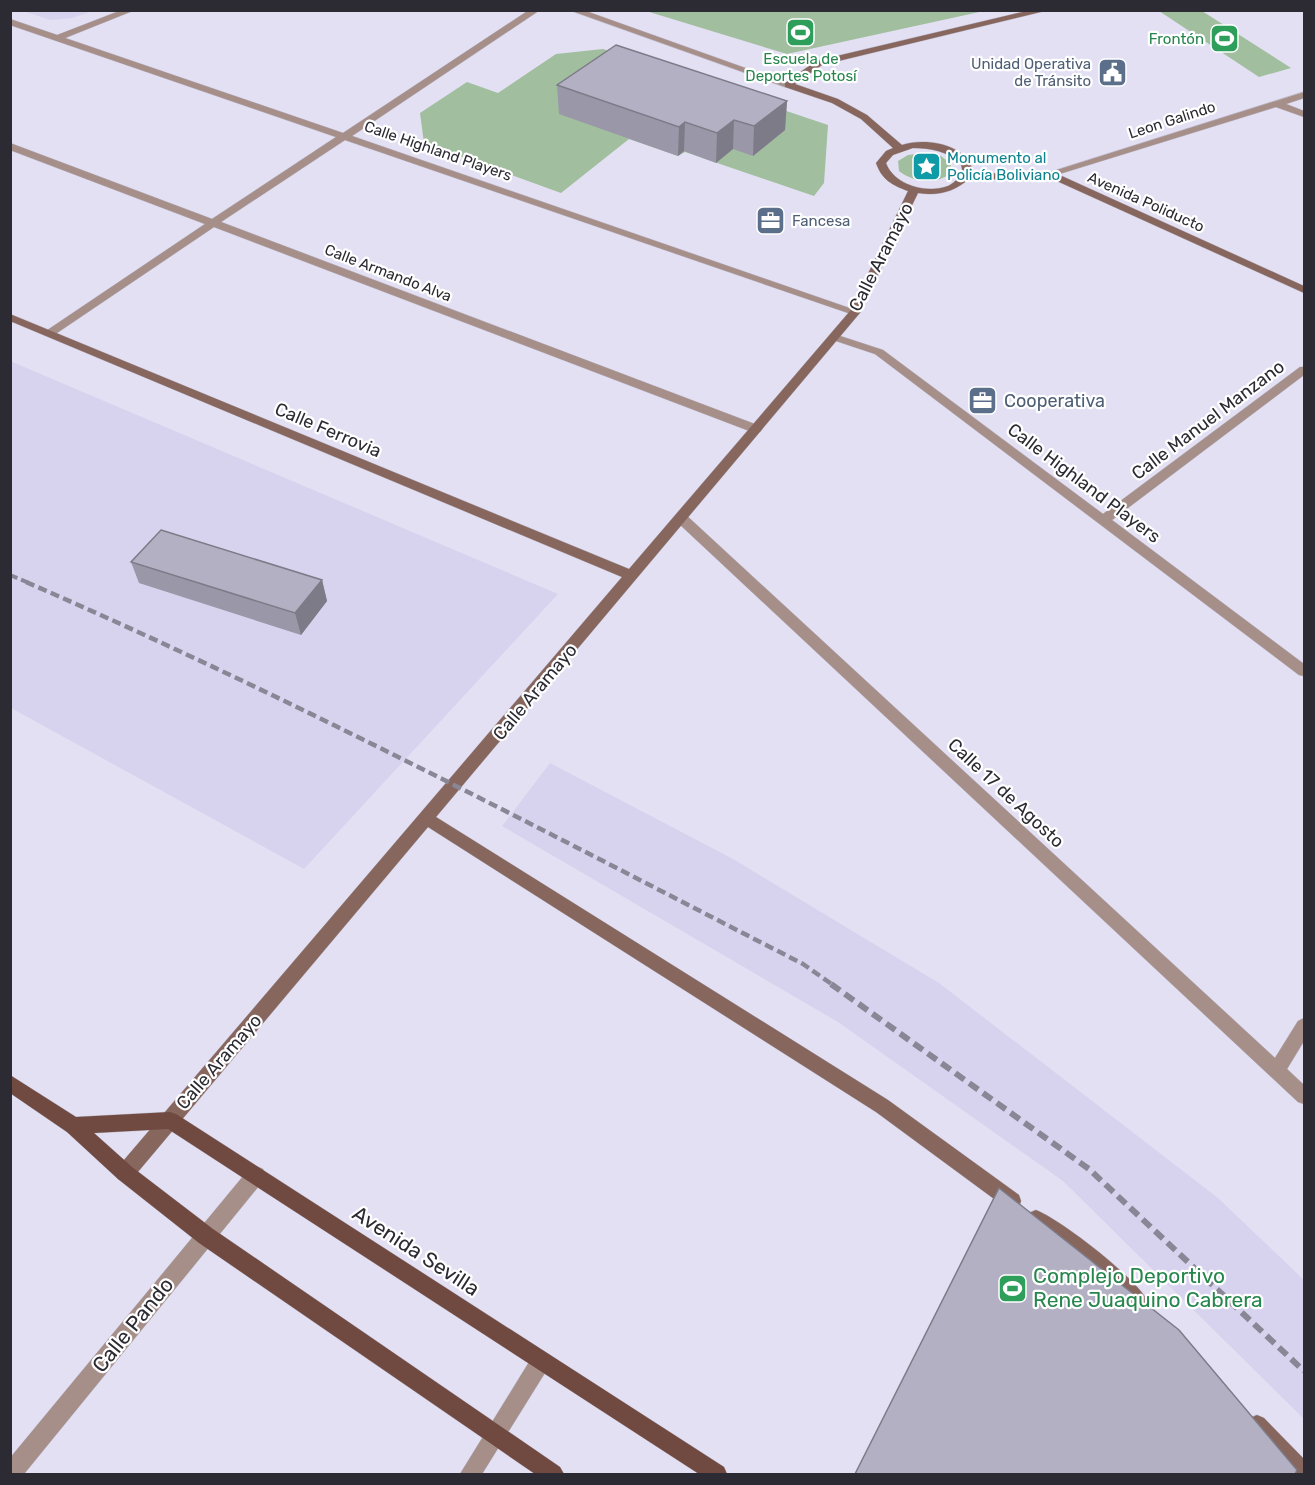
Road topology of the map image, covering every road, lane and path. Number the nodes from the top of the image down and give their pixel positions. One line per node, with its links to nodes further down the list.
1 (131, 10): 8 (street)
2 (536, 10): 13 (street)
3 (573, 10): 9 (street)
4 (1046, 10): 9 (main road)
5 (10, 22): 6 (street, Calle Highland Players)
6 (25, 28): 7 (street); 8 (street, Calle Highland Players)
7 (10, 35)
8 (57, 38): 13 (street, Calle Highland Players)
9 (788, 85): 15 (main road)
10 (1305, 95): 11 (street, Leon Galindo)
11 (1275, 103): 12 (street); 16 (street, Leon Galindo)
12 (1305, 114)
13 (345, 137): 19 (street); 21 (street, Calle Highland Players)
14 (10, 146): 19 (street, Calle Armando Alva)
15 (899, 148): 17 (main road); 18 (main road)
16 (1049, 174): 17 (main road, Avenida Poliducto); 20 (main road, Avenida Poliducto)
17 (968, 175): 18 (main road)
18 (914, 190): 21 (main road, Calle Aramayo)
19 (213, 223): 23 (street); 26 (street, Calle Armando Alva)
20 (1305, 290)
21 (855, 312): 24 (main road, Calle Aramayo)
22 (10, 317): 23 (main road, Calle Ferrovia)
23 (50, 333): 29 (main road, Calle Ferrovia)
24 (834, 336): 26 (main road, Calle Aramayo); 28 (street, Calle Highland Players)
25 (1305, 370): 28 (street, Calle Manuel Manzano)
26 (756, 429): 27 (main road, Calle Aramayo)
27 (681, 518): 29 (main road, Calle Aramayo); 33 (street, Calle 17 de Agosto)
28 (1104, 520): 30 (street, Calle Highland Players)
29 (632, 576): 31 (main road, Calle Aramayo)
30 (1305, 671)
31 (427, 819): 36 (main road, Calle Aramayo); 41 (main road)
32 (1305, 1026): 33 (street)
33 (1277, 1070): 35 (street, Calle 17 de Agosto)
34 (10, 1083): 37 (main road)
35 (1305, 1096)
36 (170, 1120): 37 (main road); 38 (main road, Calle Aramayo); 39 (main road, Avenida Sevilla)
37 (73, 1126): 38 (main road)
38 (124, 1173): 40 (main road)
39 (256, 1175): 40 (street, Calle Pando); 42 (main road, Avenida Sevilla)
40 (206, 1236): 44 (main road); 45 (street, Calle Pando)
41 (1152, 1316)
42 (541, 1361): 44 (street); 48 (main road, Avenida Sevilla)
43 (1248, 1416): 49 (main road)
44 (495, 1435): 46 (street); 47 (main road)
45 (11, 1474)
46 (470, 1474)
47 (553, 1474)
48 (717, 1474)
49 (1305, 1474)

